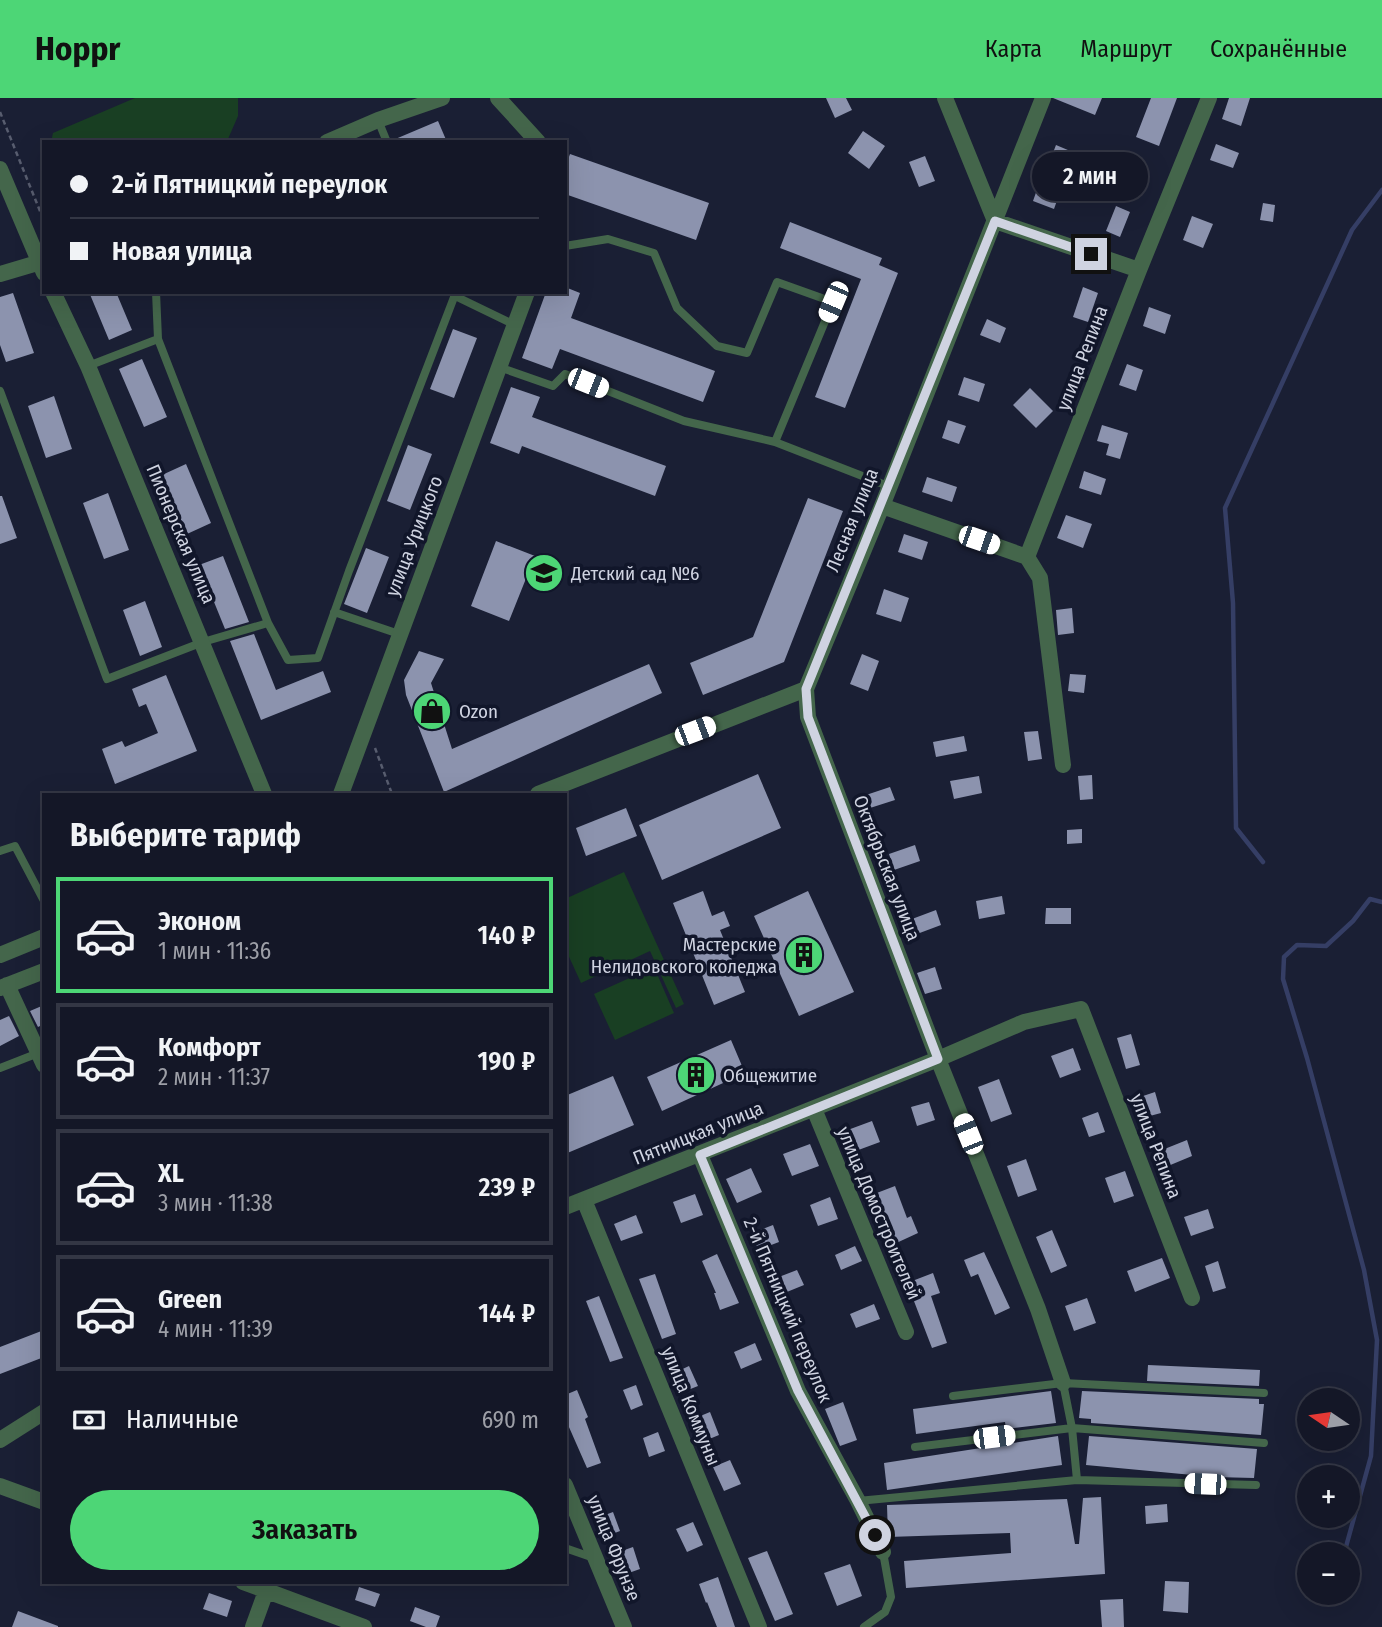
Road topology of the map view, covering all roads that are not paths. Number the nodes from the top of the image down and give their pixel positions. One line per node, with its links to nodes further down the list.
1 (442, 98): 6 (street)
2 (498, 98): 9 (street)
3 (945, 98): 11 (street)
4 (1043, 98): 11 (street, Лесная улица)
5 (1209, 98): 14 (street, улица Репина)
6 (377, 120): 7 (street); 8 (lane)
7 (332, 140)
8 (386, 140)
9 (536, 140)
10 (0, 169): 13 (street)
11 (995, 221): 14 (street); 26 (street, Лесная улица)
12 (567, 246): 25 (lane)
13 (42, 266): 15 (street)
14 (1139, 270): 28 (street, улица Репина)
15 (0, 274)
16 (54, 294): 22 (street, Пионерская улица)
17 (156, 294): 21 (lane)
18 (455, 294): 20 (lane); 29 (lane)
19 (526, 294): 20 (street, улица Урицкого)
20 (515, 325): 23 (street, улица Урицкого)
21 (158, 339): 22 (lane); 30 (lane)
22 (88, 366): 32 (street, Пионерская улица)
23 (499, 367): 25 (lane); 31 (street, улица Урицкого)
24 (0, 391): 32 (lane)
25 (775, 442): 26 (lane)
26 (888, 486): 27 (street, Лесная улица)
27 (882, 506): 28 (street); 33 (street, Лесная улица)
28 (1027, 557): 34 (street)
29 (334, 612): 30 (lane); 31 (lane)
30 (268, 623): 32 (lane)
31 (399, 635): 36 (street, улица Урицкого)
32 (203, 642): 35 (street, Пионерская улица)
33 (806, 689): 37 (street); 46 (street, Октябрьская улица)
34 (1063, 765)
35 (264, 793)
36 (341, 793)
37 (541, 793)
38 (0, 851): 39 (lane)
39 (42, 897)
40 (42, 938): 41 (street)
41 (0, 956)
42 (42, 972): 43 (street)
43 (4, 987): 45 (street)
44 (1081, 1009): 46 (street, Пятницкая улица); 52 (street, улица Репина)
45 (42, 1057): 47 (lane)
46 (938, 1059): 48 (street, Пятницкая улица); 54 (street, Октябрьская улица)
47 (0, 1068)
48 (814, 1109): 49 (street, Пятницкая улица); 53 (street, улица Домостроителей)
49 (700, 1155): 50 (street, Пятницкая улица); 67 (street, 2-й Пятницкий переулок)
50 (584, 1200): 51 (street, Пятницкая улица); 75 (street, улица Коммуны)
51 (567, 1206)
52 (1192, 1298)
53 (906, 1332)
54 (1063, 1383): 55 (lane); 56 (lane); 58 (lane)
55 (1264, 1393)
56 (953, 1396)
57 (42, 1413): 59 (street)
58 (1072, 1428): 60 (lane); 61 (lane); 62 (lane)
59 (0, 1440)
60 (1264, 1443)
61 (915, 1447)
62 (1077, 1480): 63 (lane); 67 (lane)
63 (1256, 1485)
64 (0, 1486): 66 (street)
65 (567, 1490): 70 (street, улица Фрунзе)
66 (42, 1501)
67 (858, 1501): 69 (street, 2-й Пятницкий переулок)
68 (567, 1549): 70 (lane)
69 (883, 1552): 76 (lane)
70 (597, 1559): 74 (street, улица Фрунзе)
71 (268, 1587): 72 (street); 73 (street)
72 (253, 1627)
73 (364, 1627)
74 (624, 1627)
75 (759, 1627)
76 (864, 1627)

